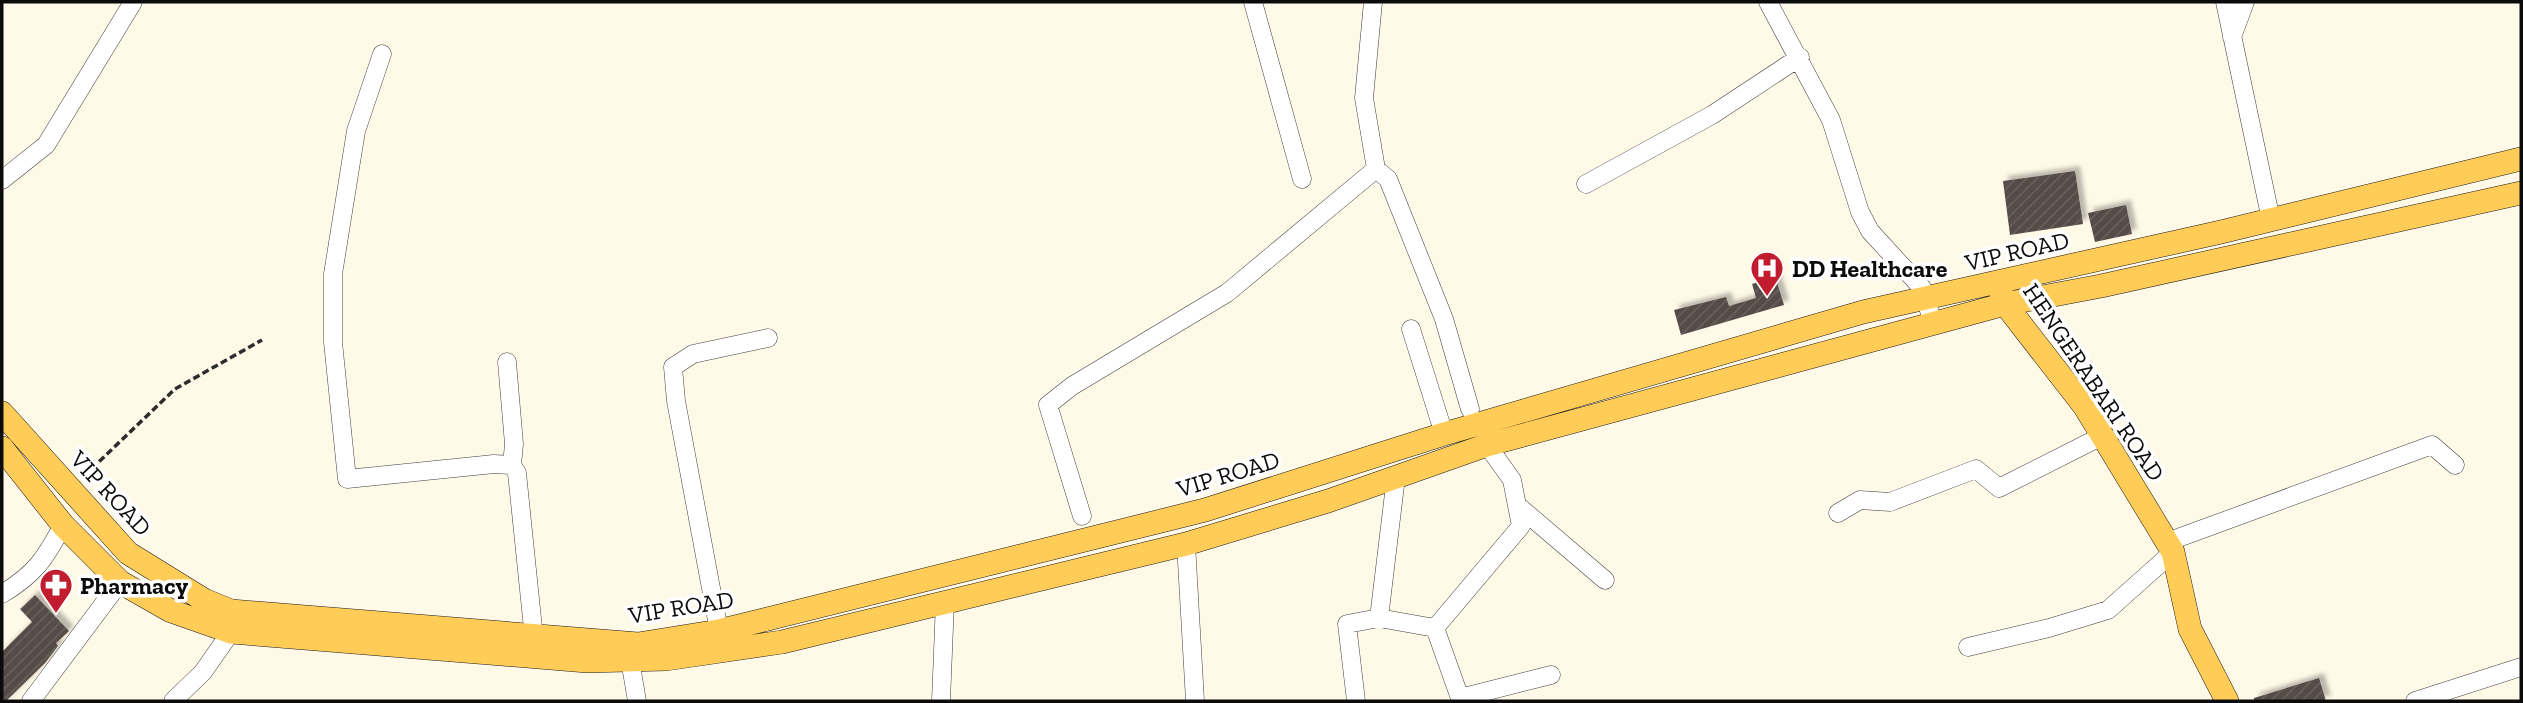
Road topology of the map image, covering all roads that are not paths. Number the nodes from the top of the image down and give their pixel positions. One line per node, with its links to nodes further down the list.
1 (133, 2): 13 (street)
2 (1253, 2): 12 (street)
3 (1373, 2): 11 (street)
4 (1768, 2): 9 (street)
5 (2225, 2): 7 (street)
6 (2245, 2): 7 (street)
7 (2232, 37): 16 (street)
8 (382, 54): 29 (street)
9 (1800, 57): 14 (street); 18 (street)
10 (2521, 159): 16 (main road, VIP ROAD)
11 (1376, 169): 23 (street); 34 (street)
12 (1302, 179)
13 (2, 180)
14 (1587, 184)
15 (2521, 193): 17 (main road, VIP ROAD)
16 (2271, 220): 17 (main road, VIP ROAD)
17 (2002, 293): 18 (main road, VIP ROAD); 19 (main road, VIP ROAD); 26 (main road, HENGERABARI ROAD)
18 (1926, 299): 19 (street); 25 (main road, VIP ROAD)
19 (1933, 323): 27 (main road, VIP ROAD)
20 (1411, 329): 25 (street)
21 (768, 338): 44 (street)
22 (507, 362): 29 (street)
23 (1471, 409)
24 (2, 413): 47 (main road, VIP ROAD)
25 (1444, 434): 44 (main road, VIP ROAD)
26 (2102, 436): 33 (street); 37 (main road, HENGERABARI ROAD)
27 (1487, 445): 31 (main road, VIP ROAD); 32 (street)
28 (2, 447): 35 (main road, VIP ROAD)
29 (512, 465): 46 (street)
30 (2455, 465): 37 (street)
31 (1396, 477): 36 (main road, VIP ROAD); 42 (street)
32 (1517, 505): 38 (street); 43 (street)
33 (1838, 513)
34 (1082, 516)
35 (63, 525): 39 (main road, VIP ROAD); 40 (street)
36 (1186, 544): 41 (main road, VIP ROAD); 58 (street)
37 (2170, 547): 48 (street); 60 (main road, HENGERABARI ROAD)
38 (1605, 580)
39 (120, 582): 45 (main road, VIP ROAD); 54 (street)
40 (2, 594)
41 (945, 602): 49 (main road, VIP ROAD); 57 (street)
42 (1379, 618): 43 (street); 59 (street)
43 (1435, 628): 53 (street)
44 (719, 631): 46 (main road, VIP ROAD)
45 (231, 632): 47 (main road, VIP ROAD); 55 (street)
46 (534, 638): 47 (main road, VIP ROAD)
47 (492, 643): 49 (main road, VIP ROAD)
48 (1968, 647)
49 (630, 660): 56 (street)
50 (2521, 667): 52 (street)
51 (1551, 675): 53 (street)
52 (2469, 693): 61 (street)
53 (1460, 700)
54 (31, 701)
55 (173, 701)
56 (636, 701)
57 (941, 701)
58 (1195, 701)
59 (1356, 701)
60 (2227, 701)
61 (2415, 701)

